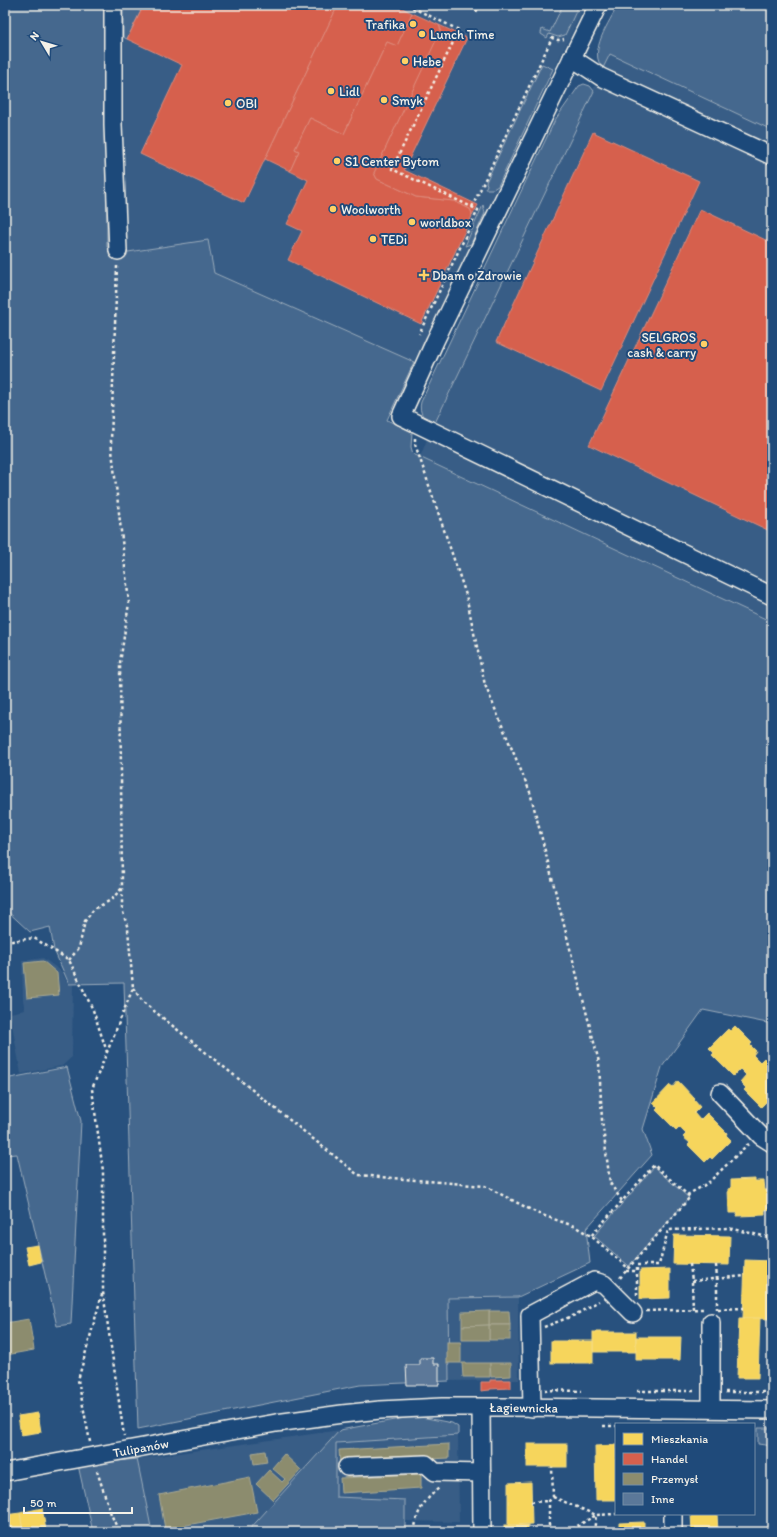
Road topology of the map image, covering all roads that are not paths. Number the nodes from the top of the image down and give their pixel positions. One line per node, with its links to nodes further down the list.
1 (113, 5): 5 (street)
2 (598, 5): 3 (street)
3 (572, 58): 4 (street); 6 (street)
4 (772, 156)
5 (118, 251)
6 (772, 596)
7 (720, 1093): 8 (street)
8 (772, 1143)
9 (635, 1309): 12 (street)
10 (714, 1316): 13 (street)
11 (481, 1408): 12 (street, Łagiewnicka); 16 (street, Łagiewnicka); 19 (street)
12 (532, 1408): 15 (street, Łagiewnicka)
13 (711, 1409): 14 (street, Łagiewnicka); 15 (street, Łagiewnicka)
14 (772, 1410)
15 (669, 1417)
16 (276, 1423): 18 (street, Tulipanów)
17 (347, 1467): 19 (street)
18 (5, 1472)
19 (482, 1473): 21 (street)
20 (673, 1515): 22 (street)
21 (482, 1532)
22 (673, 1532)

